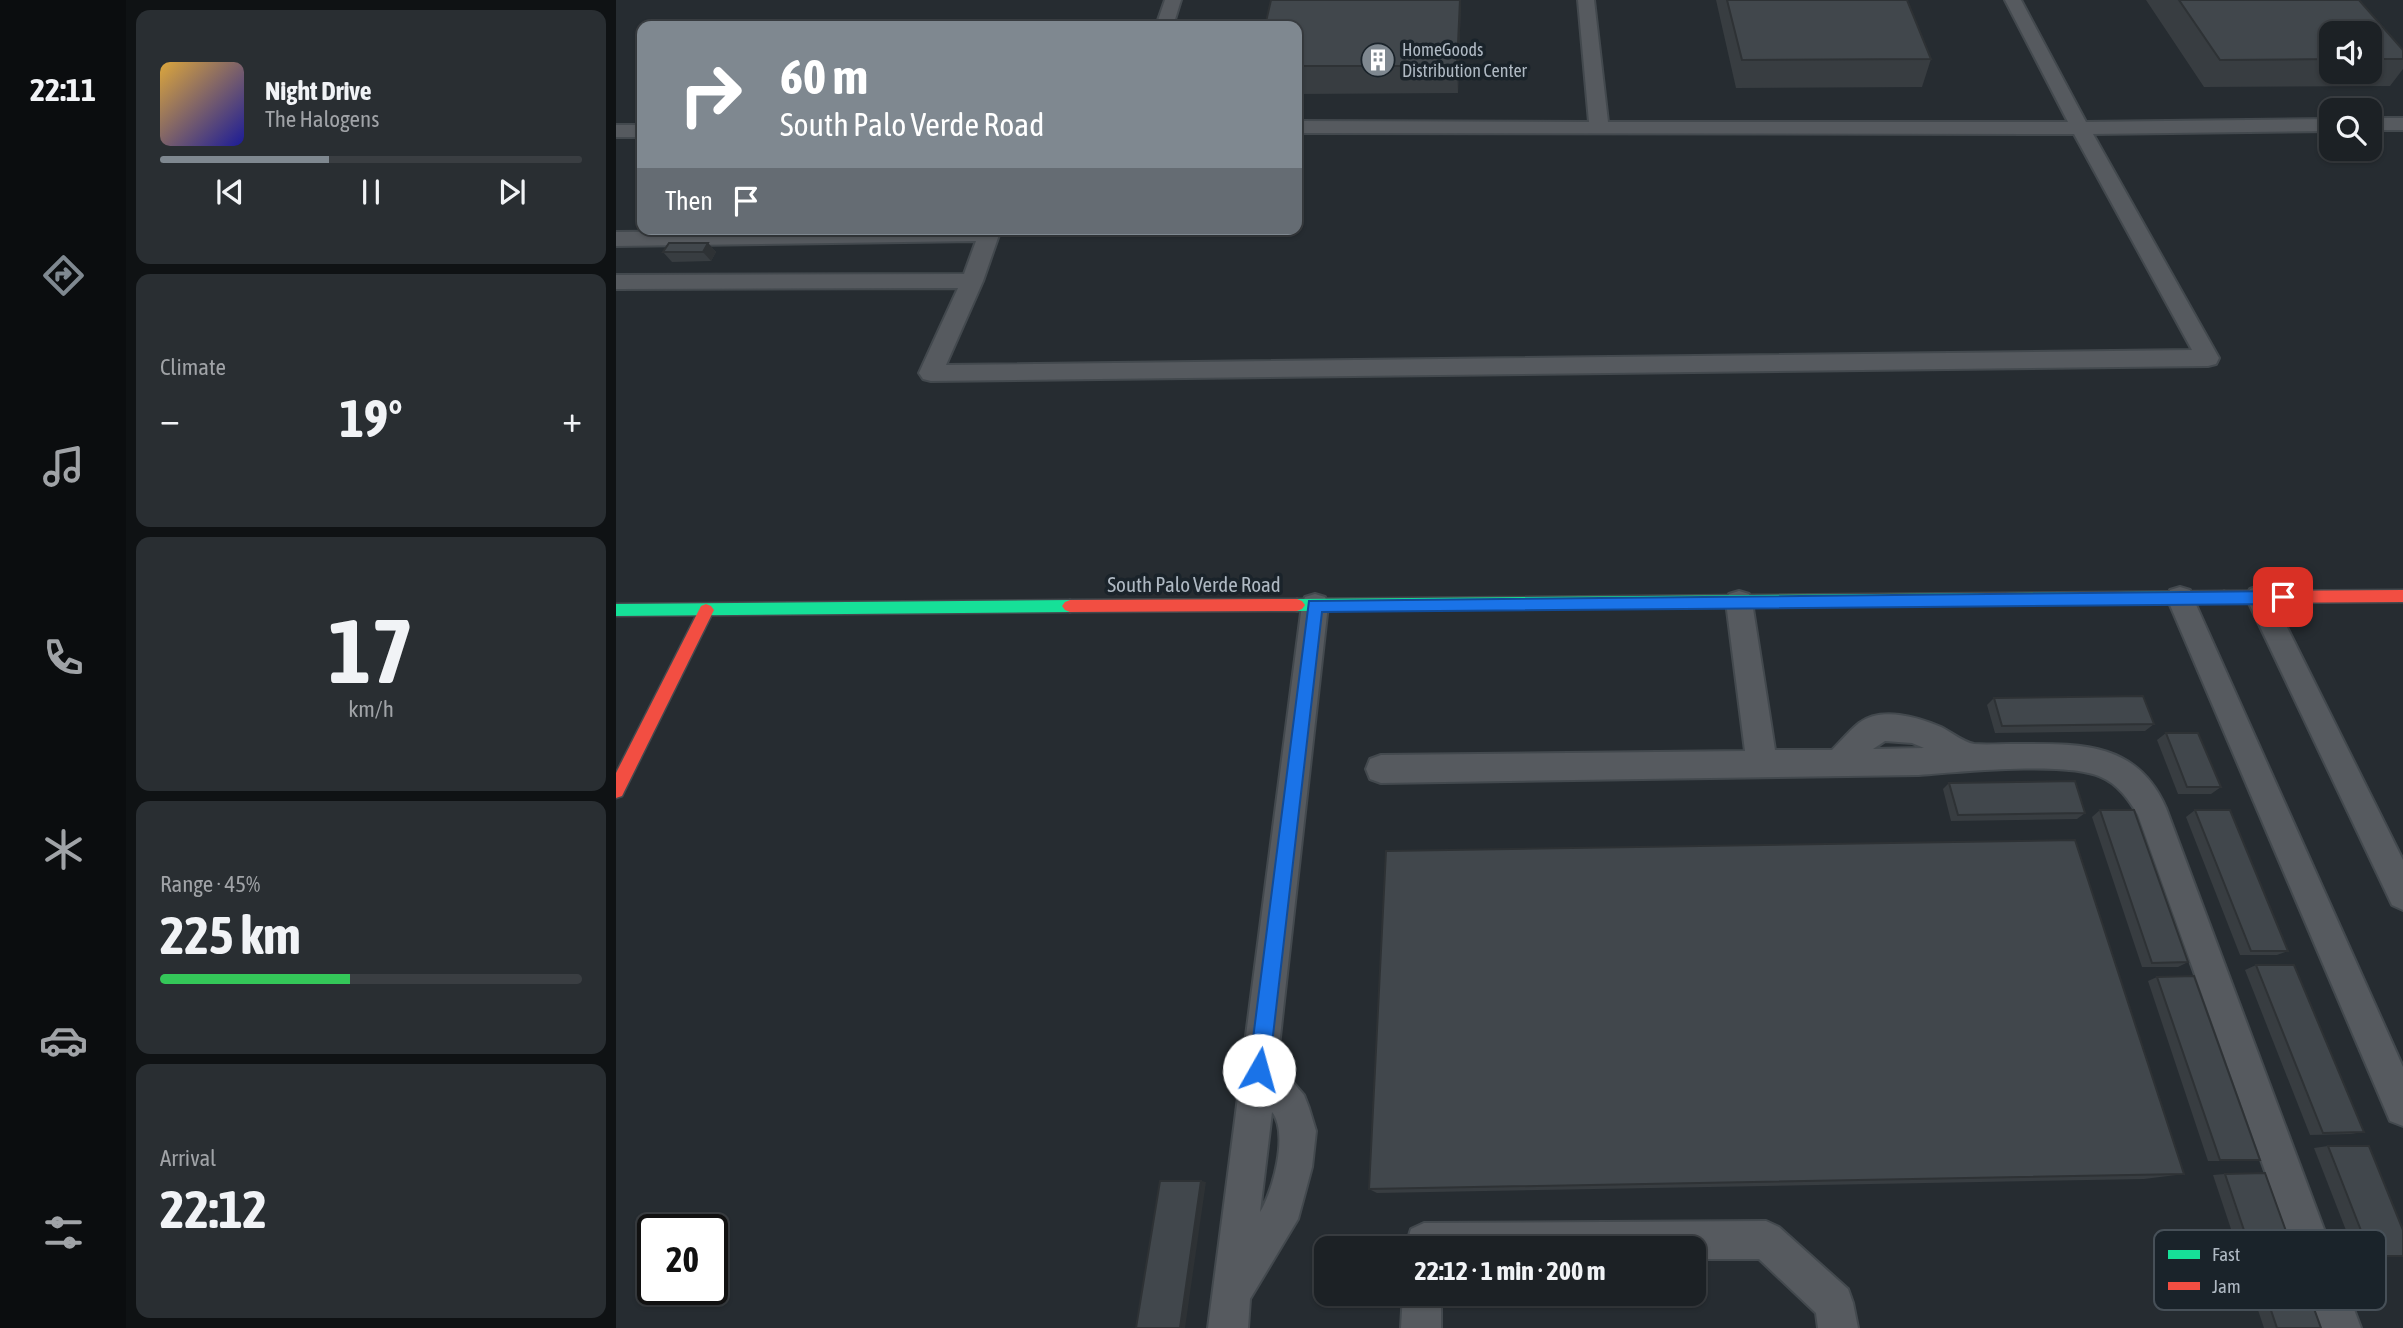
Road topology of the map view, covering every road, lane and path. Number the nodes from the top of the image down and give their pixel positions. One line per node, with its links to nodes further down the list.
1 (1173, 0): 4 (lane)
2 (1586, 0): 9 (lane)
3 (2013, 0): 10 (lane)
4 (1166, 21)
5 (2382, 124): 6 (lane)
6 (2403, 124)
7 (2319, 125): 10 (lane)
8 (1302, 127): 9 (lane)
9 (1599, 128): 10 (lane)
10 (2080, 128): 16 (lane)
11 (616, 131): 12 (lane)
12 (637, 131)
13 (830, 235): 15 (lane)
14 (989, 235): 16 (lane)
15 (616, 239)
16 (972, 281): 17 (lane)
17 (616, 282)
18 (2403, 596): 19 (street, South Palo Verde Road)
19 (2259, 597): 20 (street, South Palo Verde Road); 28 (lane)
20 (2180, 598): 21 (street, South Palo Verde Road); 30 (lane)
21 (1739, 602): 22 (street, South Palo Verde Road); 25 (lane)
22 (1315, 605): 23 (street, South Palo Verde Road); 29 (lane)
23 (706, 610): 24 (street, South Palo Verde Road); 27 (street)
24 (616, 611)
25 (1762, 764): 26 (lane); 31 (lane)
26 (1381, 769)
27 (616, 790)
28 (2403, 894)
29 (1259, 1070): 35 (lane); 35 (lane)
30 (2403, 1108)
31 (2305, 1230)
32 (1706, 1240): 37 (lane)
33 (1422, 1306): 36 (lane)
34 (2334, 1310): 38 (lane)
35 (1230, 1311)
36 (1421, 1328)
37 (1838, 1328)
38 (2341, 1328)

